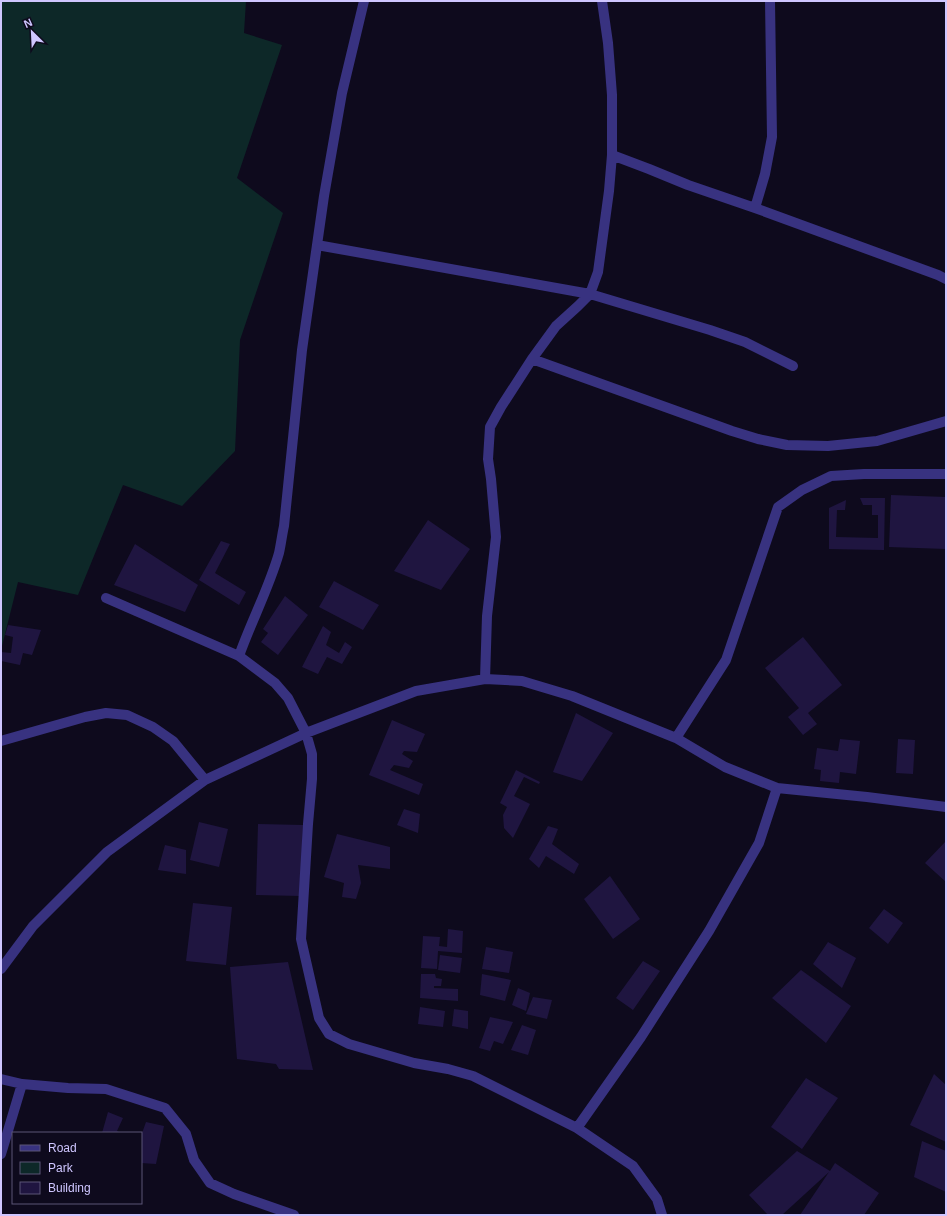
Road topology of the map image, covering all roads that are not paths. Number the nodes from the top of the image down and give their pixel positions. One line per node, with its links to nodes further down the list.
1 (364, 1): 6 (street)
2 (602, 1): 4 (street)
3 (770, 1): 5 (street)
4 (612, 155): 5 (street); 8 (street)
5 (755, 208): 7 (street)
6 (317, 245): 8 (street); 14 (street)
7 (946, 279)
8 (590, 294): 9 (street); 10 (street)
9 (532, 359): 11 (street); 15 (street)
10 (793, 366)
11 (946, 421)
12 (946, 474): 17 (street)
13 (106, 598): 14 (street)
14 (239, 656): 16 (street)
15 (485, 679): 16 (street); 17 (street)
16 (306, 733): 19 (street); 25 (street)
17 (676, 738): 20 (street)
18 (1, 741): 19 (street)
19 (205, 780): 22 (street)
20 (777, 788): 21 (street); 25 (street)
21 (946, 807)
22 (1, 969)
23 (1, 1079): 24 (street)
24 (22, 1084): 26 (street); 27 (street)
25 (577, 1128): 28 (street)
26 (1, 1154)
27 (294, 1215)
28 (662, 1215)

